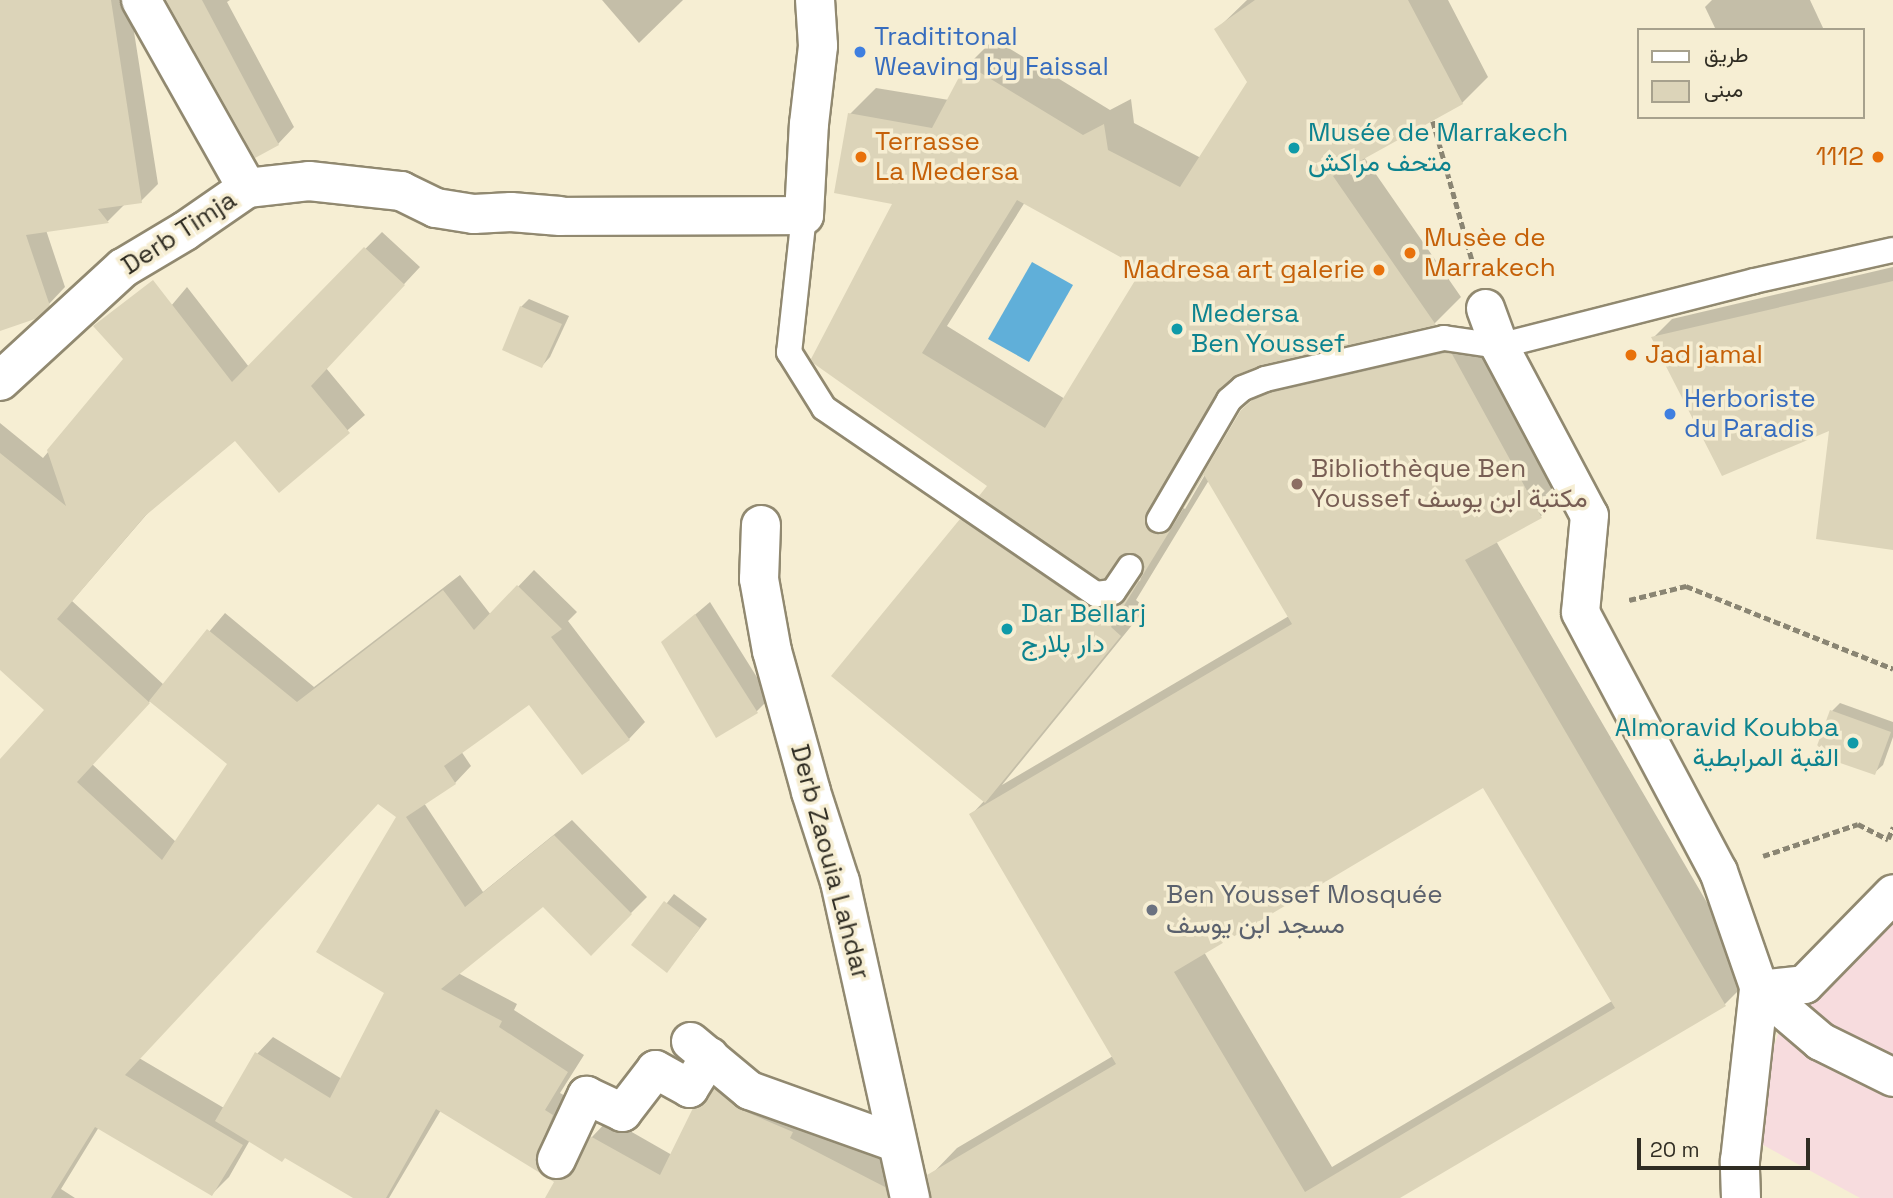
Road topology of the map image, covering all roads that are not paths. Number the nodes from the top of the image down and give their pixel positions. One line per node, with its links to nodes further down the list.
1 (141, 0): 3 (street)
2 (815, 0): 4 (street)
3 (247, 188): 5 (street, Derb Timja); 9 (street, Derb Timja)
4 (804, 215): 5 (street); 12 (lane)
5 (560, 216)
6 (1893, 250): 8 (lane)
7 (1485, 308): 8 (street)
8 (1499, 346): 10 (lane); 14 (street)
9 (0, 381)
10 (1158, 520)
11 (761, 526): 16 (street, Derb Zaouia Lahdar)
12 (1130, 567)
13 (1893, 893): 14 (street)
14 (1759, 989): 15 (street); 19 (street)
15 (1893, 1077)
16 (897, 1143): 17 (street); 18 (street, Derb Zaouia Lahdar)
17 (556, 1159)
18 (910, 1198)
19 (1741, 1198)

